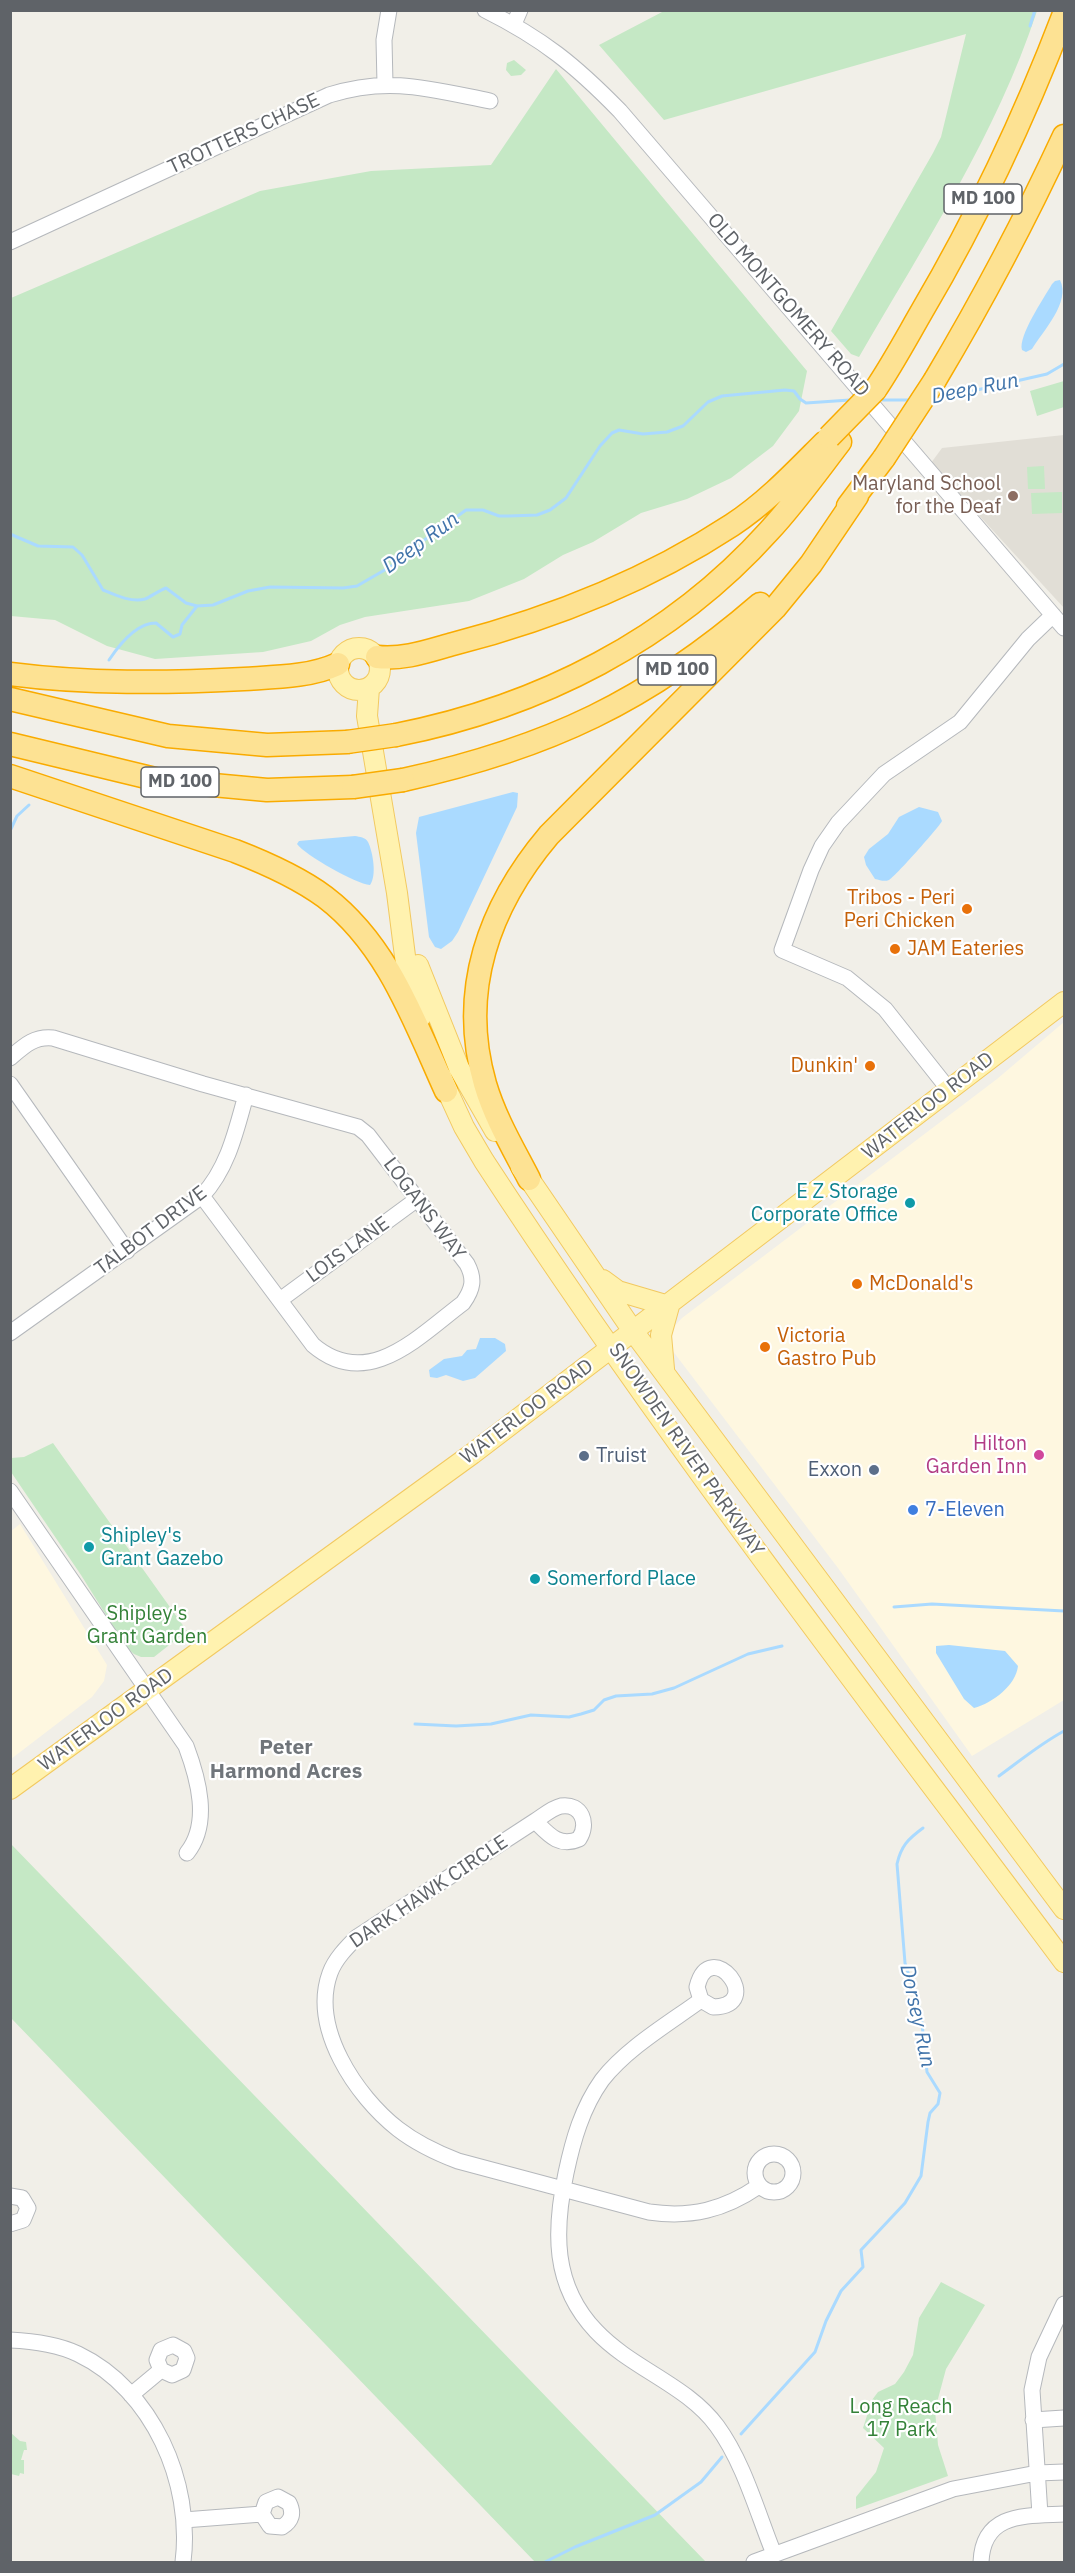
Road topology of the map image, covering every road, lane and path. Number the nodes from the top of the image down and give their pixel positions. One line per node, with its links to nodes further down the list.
1 (389, 10): 5 (street)
2 (485, 10): 4 (street, OLD MONTGOMERY ROAD)
3 (1065, 14): 9 (highway, MD 100, bridge)
4 (517, 17): 11 (street, OLD MONTGOMERY ROAD)
5 (385, 84): 6 (street, TROTTERS CHASE); 8 (street, TROTTERS CHASE)
6 (490, 101)
7 (1065, 136): 10 (highway, MD 100, bridge)
8 (10, 242)
9 (834, 439): 13 (highway); 17 (highway, MD 100, bridge)
10 (856, 496): 18 (highway, MD 100, bridge); 27 (highway)
11 (1053, 615): 12 (street, OLD MONTGOMERY ROAD); 25 (street)
12 (1065, 628)
13 (377, 657): 14 (main road); 16 (main road, SNOWDEN RIVER PARKWAY)
14 (338, 664): 15 (highway); 16 (main road)
15 (10, 674)
16 (361, 688): 20 (main road, SNOWDEN RIVER PARKWAY)
17 (10, 699)
18 (10, 744)
19 (10, 776): 24 (highway)
20 (397, 893): 24 (main road, SNOWDEN RIVER PARKWAY); 27 (main road, SNOWDEN RIVER PARKWAY)
21 (1065, 1002): 25 (main road, WATERLOO ROAD)
22 (10, 1058): 26 (street, LOGANS WAY)
23 (12, 1090): 30 (street)
24 (446, 1091): 36 (main road, SNOWDEN RIVER PARKWAY)
25 (950, 1091): 33 (main road, WATERLOO ROAD)
26 (246, 1095): 28 (street, TALBOT DRIVE); 29 (street, LOGANS WAY)
27 (530, 1179): 31 (main road, SNOWDEN RIVER PARKWAY)
28 (202, 1196): 30 (street, TALBOT DRIVE); 32 (street, LOGANS WAY)
29 (416, 1200): 32 (street, LOIS LANE); 32 (street, LOGANS WAY)
30 (127, 1251): 35 (street, TALBOT DRIVE)
31 (594, 1272): 33 (main road); 34 (main road, SNOWDEN RIVER PARKWAY)
32 (280, 1300)
33 (669, 1306): 34 (main road, WATERLOO ROAD); 37 (main road)
34 (633, 1330): 36 (main road, WATERLOO ROAD); 37 (main road, SNOWDEN RIVER PARKWAY)
35 (10, 1333)
36 (612, 1347): 39 (main road, WATERLOO ROAD); 44 (main road, SNOWDEN RIVER PARKWAY)
37 (664, 1372): 43 (main road, SNOWDEN RIVER PARKWAY)
38 (10, 1491): 39 (street)
39 (146, 1691): 40 (main road, WATERLOO ROAD); 42 (street)
40 (10, 1790)
41 (535, 1821): 47 (street, DARK HAWK CIRCLE)
42 (187, 1853)
43 (1065, 1909)
44 (1065, 1962)
45 (701, 2000): 47 (street)
46 (759, 2186): 47 (street, DARK HAWK CIRCLE)
47 (563, 2189): 62 (street)
48 (10, 2196): 49 (street)
49 (10, 2224)
50 (1065, 2304): 55 (street)
51 (10, 2340): 53 (street)
52 (161, 2370): 53 (street)
53 (131, 2395): 61 (street)
54 (1065, 2418): 55 (street)
55 (1034, 2420): 57 (street)
56 (1065, 2472): 57 (street)
57 (1037, 2473): 60 (street); 62 (street)
58 (262, 2514): 61 (street)
59 (1065, 2514): 60 (street)
60 (1040, 2515): 65 (street)
61 (184, 2520): 63 (street)
62 (774, 2554): 64 (street)
63 (183, 2562)
64 (754, 2562)
65 (981, 2562)

